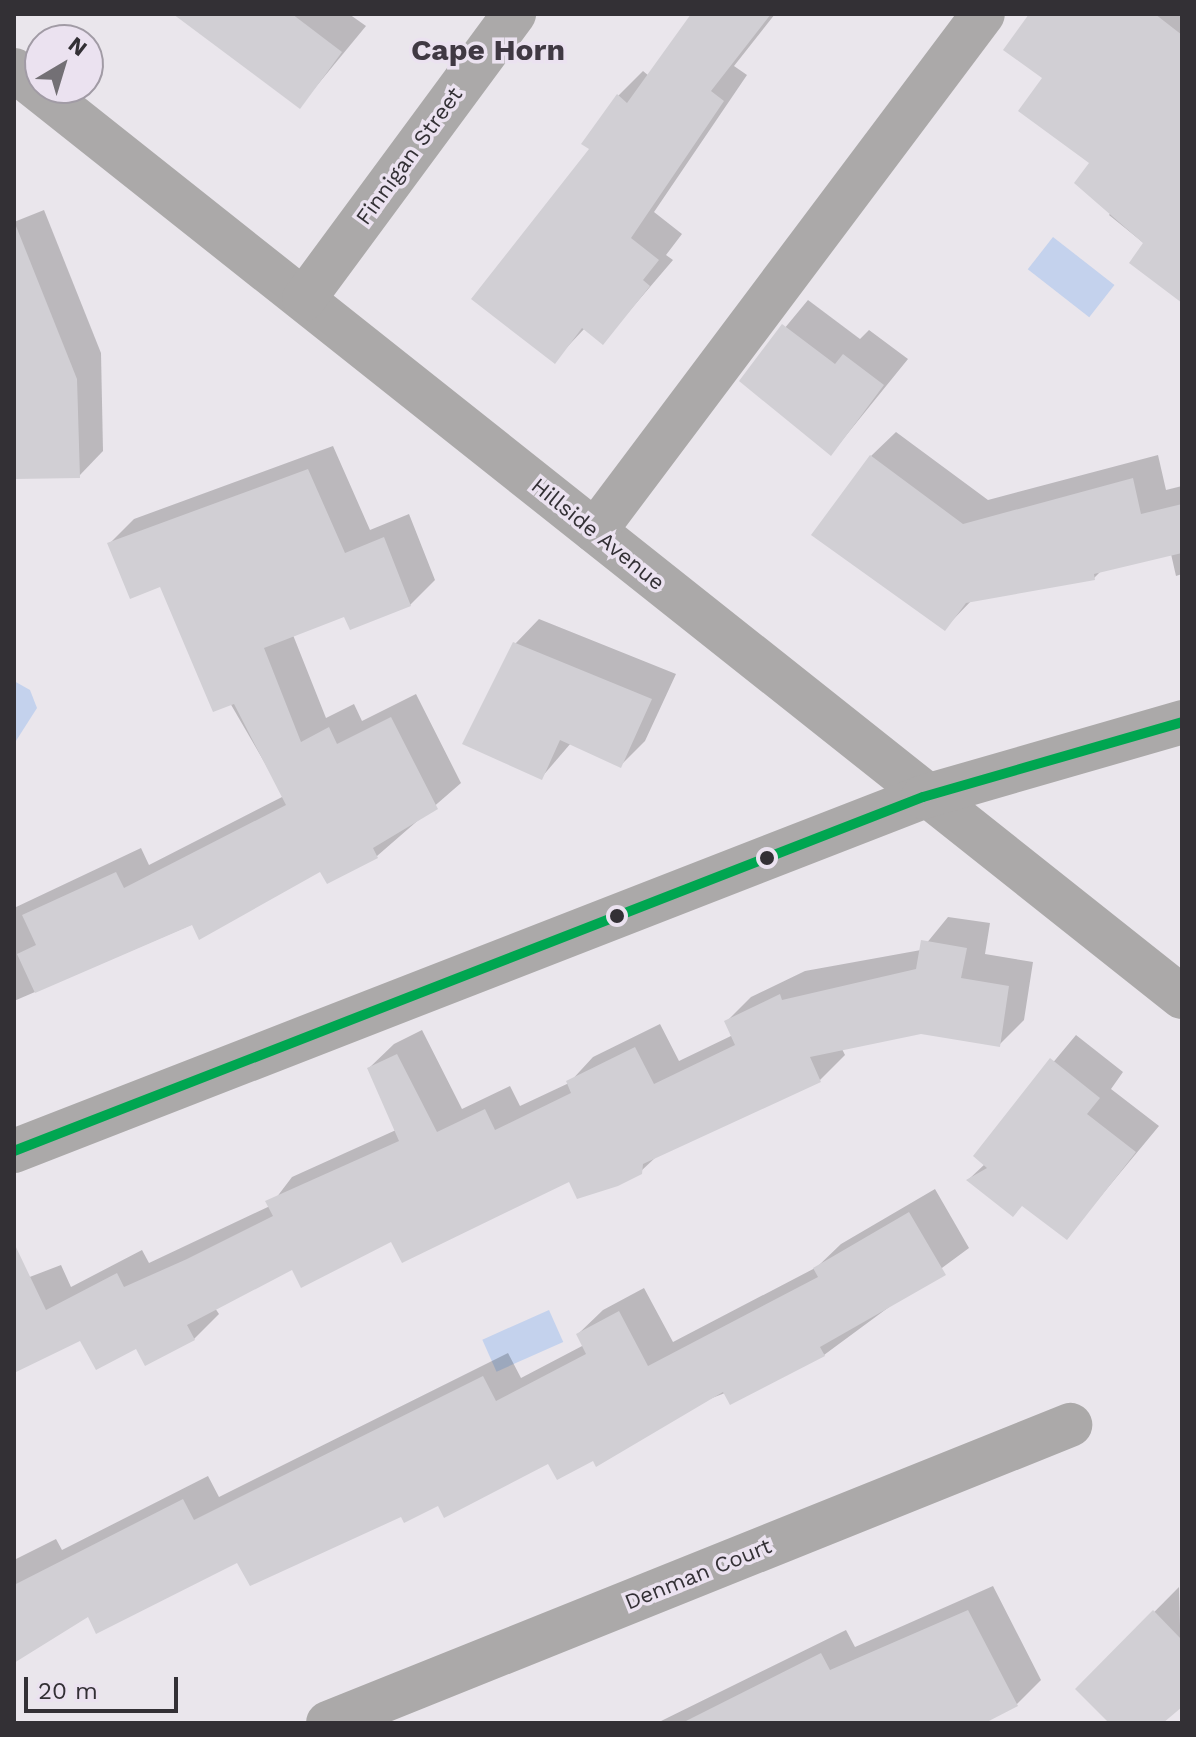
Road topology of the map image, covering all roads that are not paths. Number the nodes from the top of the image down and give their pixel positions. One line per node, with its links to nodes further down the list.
1 (514, 14): 4 (street, Finnigan Street)
2 (983, 14): 5 (street)
3 (14, 70): 4 (street, Hillside Avenue)
4 (304, 299): 5 (street, Hillside Avenue)
5 (595, 531): 7 (street, Hillside Avenue)
6 (1182, 722): 7 (street)
7 (923, 797): 8 (street, Hillside Avenue); 9 (street)
8 (1182, 997)
9 (14, 1151)
10 (1070, 1425): 11 (street, Denman Court)
11 (328, 1723)

